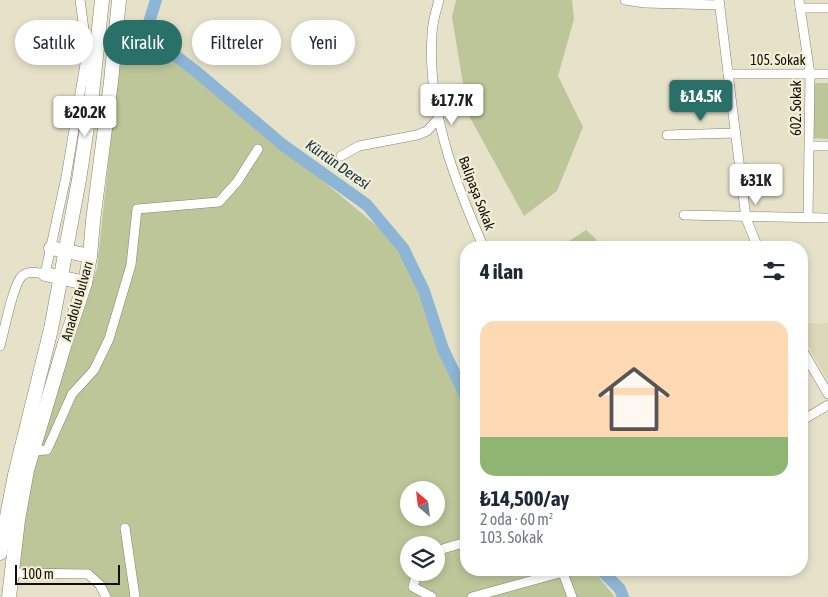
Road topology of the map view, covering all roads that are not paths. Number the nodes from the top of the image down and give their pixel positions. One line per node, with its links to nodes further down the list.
1 (80, 0): 25 (street)
2 (102, 0): 26 (highway, Anadolu Bulvarı)
3 (119, 0): 27 (highway, Anadolu Bulvarı)
4 (439, 0): 12 (street, Balipaşa Sokak)
5 (625, 0): 6 (street)
6 (719, 3): 9 (street)
7 (800, 4): 8 (street); 10 (street, 602. Sokak)
8 (828, 8)
9 (728, 74): 10 (street, 105. Sokak); 13 (street)
10 (810, 74): 11 (street, 105. Sokak); 15 (street, 602. Sokak)
11 (828, 74)
12 (438, 119): 18 (street); 23 (street, Balipaşa Sokak)
13 (736, 132): 14 (street); 20 (street)
14 (667, 135)
15 (810, 146): 16 (street); 21 (street, 602. Sokak)
16 (828, 146)
17 (258, 149): 36 (street)
18 (341, 156)
19 (684, 215): 20 (street)
20 (746, 218): 21 (street); 24 (street)
21 (808, 218): 22 (street)
22 (828, 218)
23 (481, 241)
24 (755, 241)
25 (51, 248): 26 (highway); 28 (street)
26 (65, 251): 27 (highway); 29 (highway, Anadolu Bulvarı)
27 (90, 256): 30 (highway, Anadolu Bulvarı)
28 (45, 274): 29 (highway); 31 (street)
29 (60, 278): 30 (highway); 40 (highway, Anadolu Bulvarı)
30 (85, 283): 36 (highway, Anadolu Bulvarı)
31 (0, 346)
32 (808, 360): 33 (street)
33 (828, 394)
34 (828, 406): 35 (street)
35 (808, 416)
36 (31, 451): 41 (highway, Anadolu Bulvarı)
37 (125, 528): 47 (street)
38 (460, 544): 39 (street)
39 (445, 548)
40 (0, 553)
41 (11, 573): 45 (highway, Anadolu Bulvarı); 46 (street)
42 (546, 576): 49 (street)
43 (565, 576): 50 (street)
44 (415, 581): 48 (street)
45 (9, 597)
46 (106, 597)
47 (135, 597)
48 (432, 597)
49 (472, 597)
50 (572, 597)

